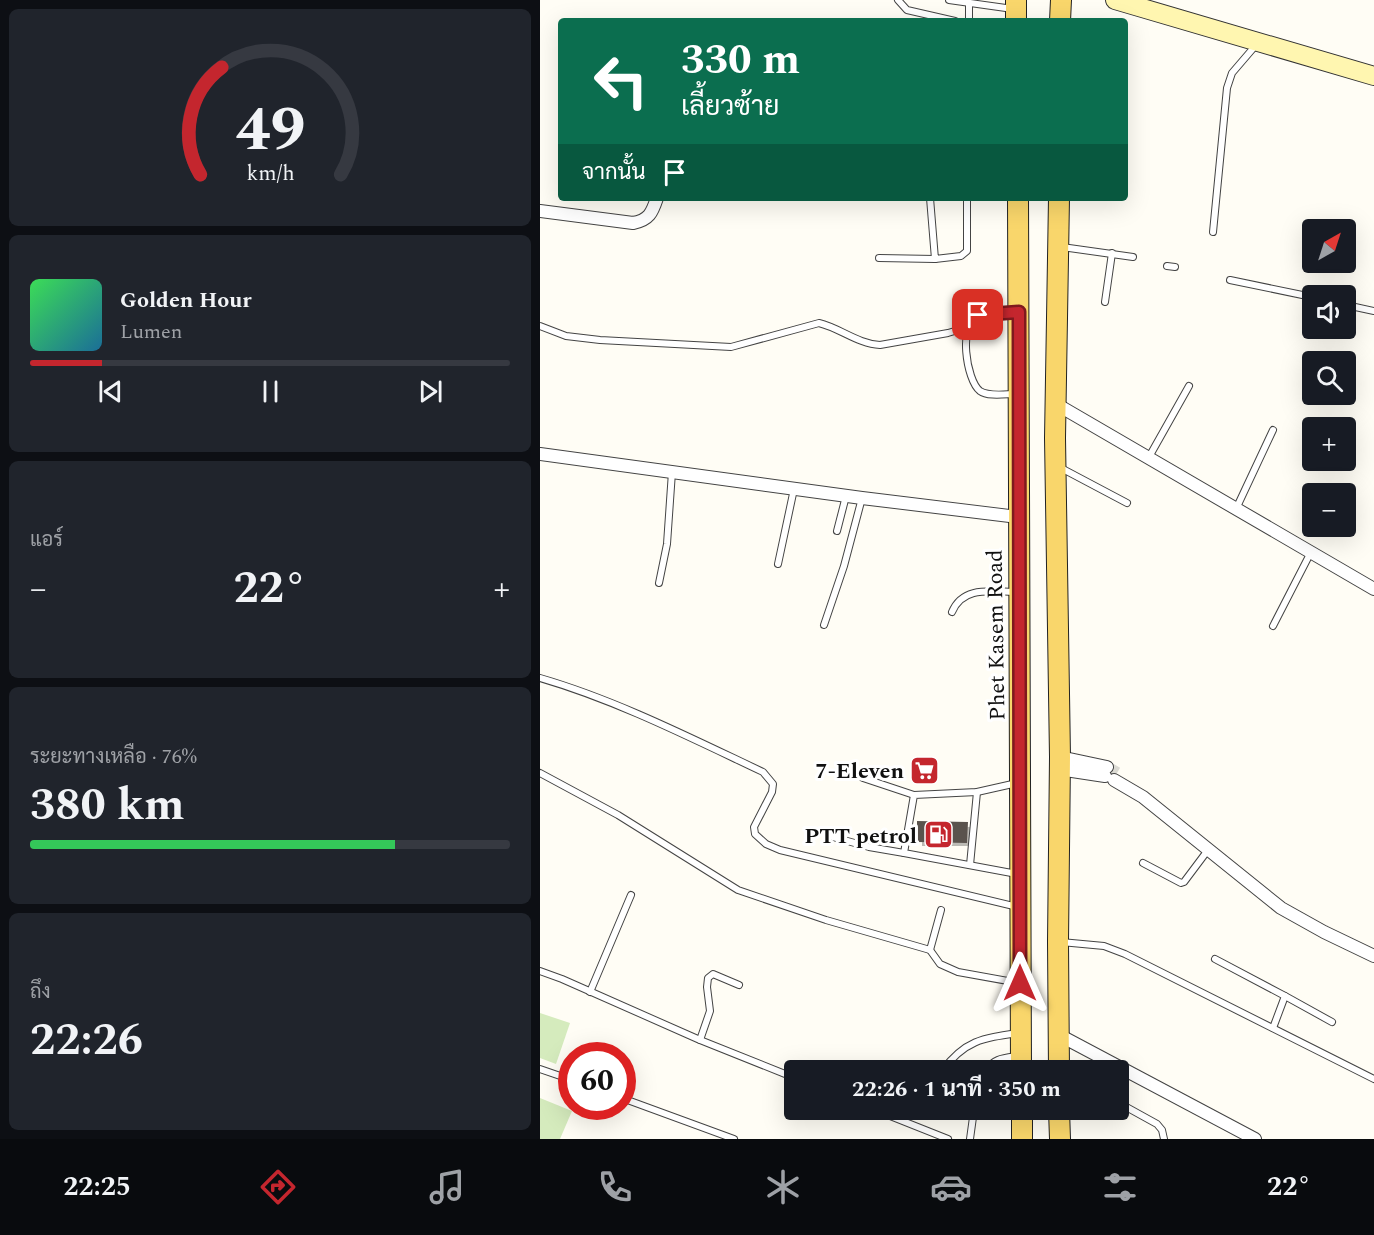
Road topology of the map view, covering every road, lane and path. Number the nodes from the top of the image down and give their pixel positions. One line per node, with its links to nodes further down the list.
1 (898, 0): 7 (lane)
2 (949, 0): 5 (lane)
3 (1060, 0): 9 (main road)
4 (1115, 0): 10 (main road)
5 (969, 4): 6 (lane); 8 (lane)
6 (1016, 10)
7 (941, 18)
8 (969, 18)
9 (1060, 18)
10 (1259, 42): 11 (main road); 18 (lane)
11 (1374, 76)
12 (656, 201): 17 (street)
13 (930, 201): 23 (lane)
14 (967, 201): 23 (lane)
15 (1018, 201): 31 (main road, Phet Kasem Road)
16 (1059, 201): 19 (main road)
17 (540, 211)
18 (1213, 232)
19 (1059, 246): 20 (lane); 36 (main road)
20 (1112, 253): 21 (lane); 28 (lane)
21 (1133, 257)
22 (879, 258): 23 (lane)
23 (935, 260)
24 (1167, 266): 25 (lane)
25 (1175, 267)
26 (1230, 280): 27 (lane)
27 (1302, 295)
28 (1105, 302)
29 (1356, 306): 30 (lane)
30 (1374, 311)
31 (1019, 312): 33 (lane); 35 (main road, Phet Kasem Road)
32 (540, 326): 33 (lane)
33 (968, 327): 35 (lane)
34 (1189, 386): 39 (lane)
35 (1020, 394): 47 (main road, Phet Kasem Road)
36 (1056, 404): 39 (street); 40 (main road)
37 (1273, 430): 46 (lane)
38 (540, 454): 41 (street)
39 (1149, 457): 46 (street)
40 (1056, 466): 45 (lane); 58 (main road)
41 (672, 471): 42 (street); 51 (lane)
42 (794, 488): 43 (street); 50 (lane)
43 (846, 496): 44 (street); 48 (lane)
44 (862, 498): 47 (street); 55 (lane)
45 (1127, 503)
46 (1236, 508): 49 (street)
47 (1018, 517): 53 (main road, Phet Kasem Road)
48 (837, 531)
49 (1311, 552): 52 (street); 56 (lane)
50 (778, 564)
51 (659, 583)
52 (1374, 589)
53 (1018, 592): 54 (lane); 61 (main road, Phet Kasem Road)
54 (952, 612)
55 (824, 626)
56 (1273, 626)
57 (540, 678): 71 (lane)
58 (1060, 763): 65 (street); 73 (main road)
59 (540, 773): 74 (lane)
60 (863, 778): 63 (lane)
61 (1021, 783): 62 (lane); 69 (main road, Phet Kasem Road)
62 (977, 792): 63 (lane); 68 (lane)
63 (914, 795): 66 (lane)
64 (833, 837): 66 (lane)
65 (1209, 849): 67 (lane); 75 (street)
66 (904, 853): 68 (lane)
67 (1143, 862)
68 (970, 866): 69 (lane)
69 (1020, 875): 71 (main road, Phet Kasem Road)
70 (631, 895): 80 (lane)
71 (1020, 907): 78 (main road, Phet Kasem Road)
72 (941, 910): 74 (lane)
73 (1058, 942): 83 (lane); 85 (main road)
74 (930, 950): 78 (lane)
75 (1374, 956)
76 (1215, 958): 81 (lane)
77 (540, 971): 80 (lane)
78 (1020, 983): 84 (main road, Phet Kasem Road)
79 (739, 985): 86 (lane)
80 (591, 992): 86 (lane)
81 (1285, 996): 82 (lane); 83 (lane)
82 (1332, 1022)
83 (1273, 1028): 93 (lane)
84 (1020, 1033): 87 (lane); 88 (main road, Phet Kasem Road)
85 (1059, 1035): 89 (main road); 100 (street)
86 (700, 1040): 91 (lane)
87 (951, 1060)
88 (1021, 1060)
89 (1059, 1060)
90 (540, 1069): 92 (lane)
91 (784, 1074)
92 (558, 1075)
93 (1374, 1079)
94 (636, 1103): 101 (lane)
95 (1129, 1108): 106 (lane)
96 (900, 1120): 102 (lane)
97 (973, 1120): 103 (lane)
98 (1022, 1120): 104 (main road)
99 (1059, 1120): 105 (main road)
100 (1253, 1138)
101 (734, 1139)
102 (948, 1139)
103 (970, 1139)
104 (1022, 1139)
105 (1060, 1139)
106 (1164, 1139)

